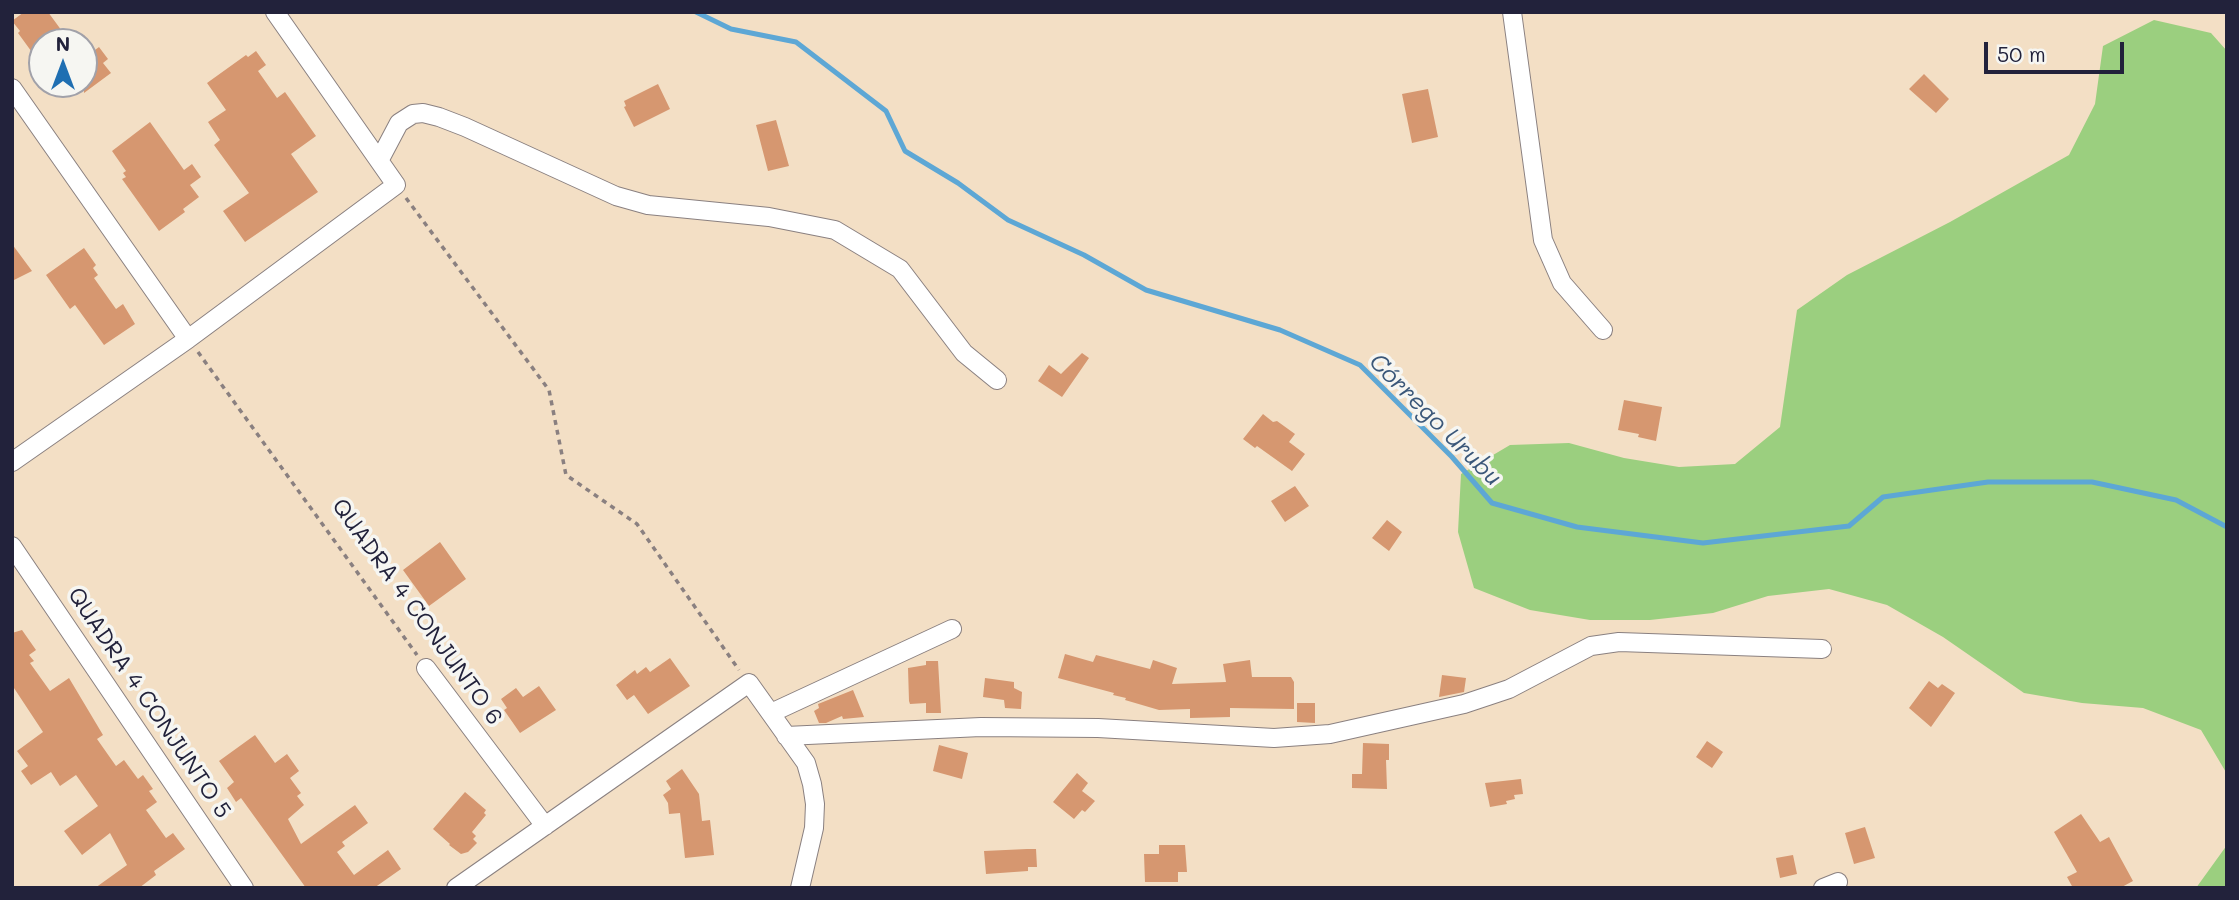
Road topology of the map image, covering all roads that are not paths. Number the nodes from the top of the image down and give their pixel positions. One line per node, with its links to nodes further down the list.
1 (275, 12): 4 (street)
2 (1512, 12): 5 (street)
3 (12, 88): 6 (street)
4 (380, 159): 6 (street); 7 (street)
5 (1603, 330)
6 (188, 339): 8 (street)
7 (997, 380)
8 (12, 462)
9 (12, 546): 16 (street, QUADRA 4 CONJUNTO 5)
10 (952, 629): 13 (street)
11 (1822, 649): 14 (street)
12 (426, 668): 15 (street, QUADRA 4 CONJUNTO 6)
13 (771, 713): 14 (street); 15 (street)
14 (786, 736): 18 (street)
15 (545, 826): 17 (street)
16 (244, 888)
17 (457, 888)
18 (800, 888)

